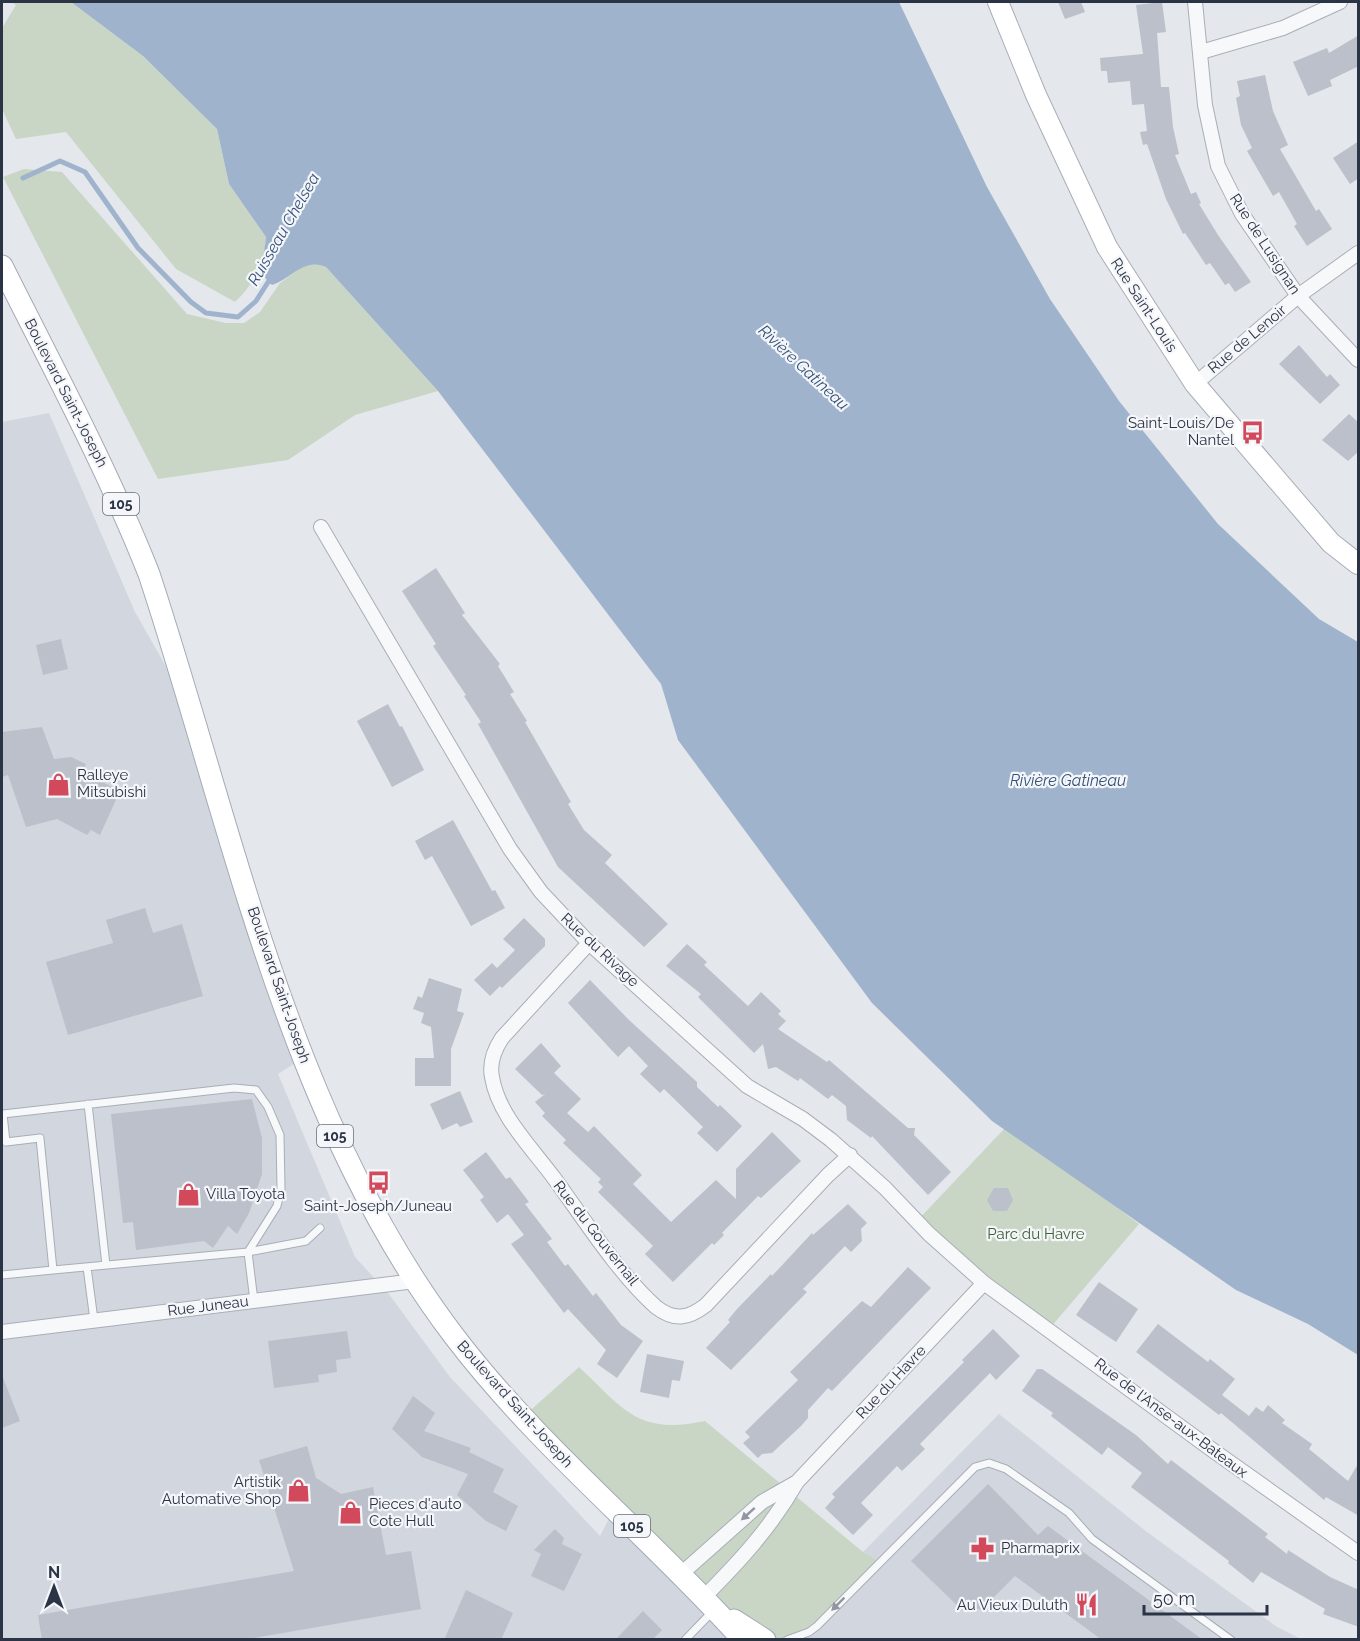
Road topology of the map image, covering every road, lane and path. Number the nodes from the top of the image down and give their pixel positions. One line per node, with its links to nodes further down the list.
1 (998, 2): 9 (main road, Rue Saint-Louis)
2 (1195, 2): 4 (street, Rue de Lusignan)
3 (1340, 2): 4 (street)
4 (1201, 52): 7 (street, Rue de Lusignan)
5 (1359, 253): 7 (street, Rue de Lenoir)
6 (2, 266): 21 (main road, Boulevard Saint-Joseph / 105)
7 (1298, 296): 8 (street, Rue de Lusignan); 9 (street, Rue de Lenoir)
8 (1359, 360)
9 (1195, 384): 11 (main road, Rue Saint-Louis)
10 (321, 527): 12 (street, Rue du Rivage)
11 (1359, 564)
12 (589, 943): 14 (street, Rue du Rivage); 14 (street, Rue du Gouvernail)
13 (88, 1104): 16 (lane); 17 (lane); 19 (lane)
14 (850, 1155): 22 (street, Rue du Rivage)
15 (320, 1228): 16 (lane)
16 (248, 1252): 17 (lane); 23 (lane)
17 (106, 1265): 18 (lane)
18 (87, 1266): 19 (lane); 24 (lane)
19 (53, 1269): 20 (lane)
20 (2, 1275)
21 (415, 1281): 23 (street, Rue Juneau); 28 (main road, Boulevard Saint-Joseph / 105)
22 (984, 1283): 26 (street, Rue du Havre); 27 (street, Rue de l'Anse-aux-Bateaux)
23 (254, 1301): 24 (street, Rue Juneau)
24 (94, 1320): 25 (street, Rue Juneau)
25 (2, 1332)
26 (797, 1482): 28 (street, Rue du Havre, one-way to 28); 29 (street, Rue du Havre)
27 (1359, 1552)
28 (681, 1574): 29 (main road, Boulevard Saint-Joseph / 105)
29 (710, 1603): 30 (lane); 31 (main road, Boulevard Saint-Joseph / 105); 32 (main road, Boulevard Saint-Joseph / 105)
30 (685, 1640)
31 (743, 1640)
32 (765, 1640)
33 (787, 1640): 34 (lane, one-way to 33)
34 (1231, 1640)

